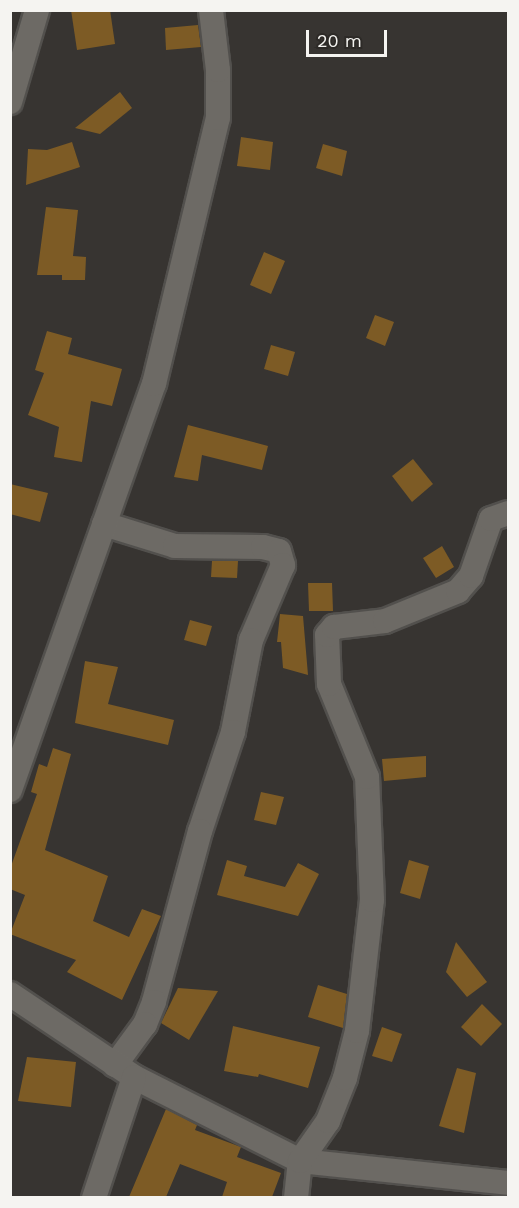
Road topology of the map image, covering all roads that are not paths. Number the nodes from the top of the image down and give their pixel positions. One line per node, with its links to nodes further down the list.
1 (37, 10): 3 (street)
2 (211, 10): 5 (street)
3 (10, 102)
4 (508, 513): 9 (street)
5 (104, 524): 6 (street); 8 (street)
6 (10, 790)
7 (10, 994): 8 (street)
8 (124, 1071): 9 (street); 11 (street)
9 (300, 1161): 10 (street); 12 (street)
10 (508, 1183)
11 (94, 1197)
12 (296, 1197)

